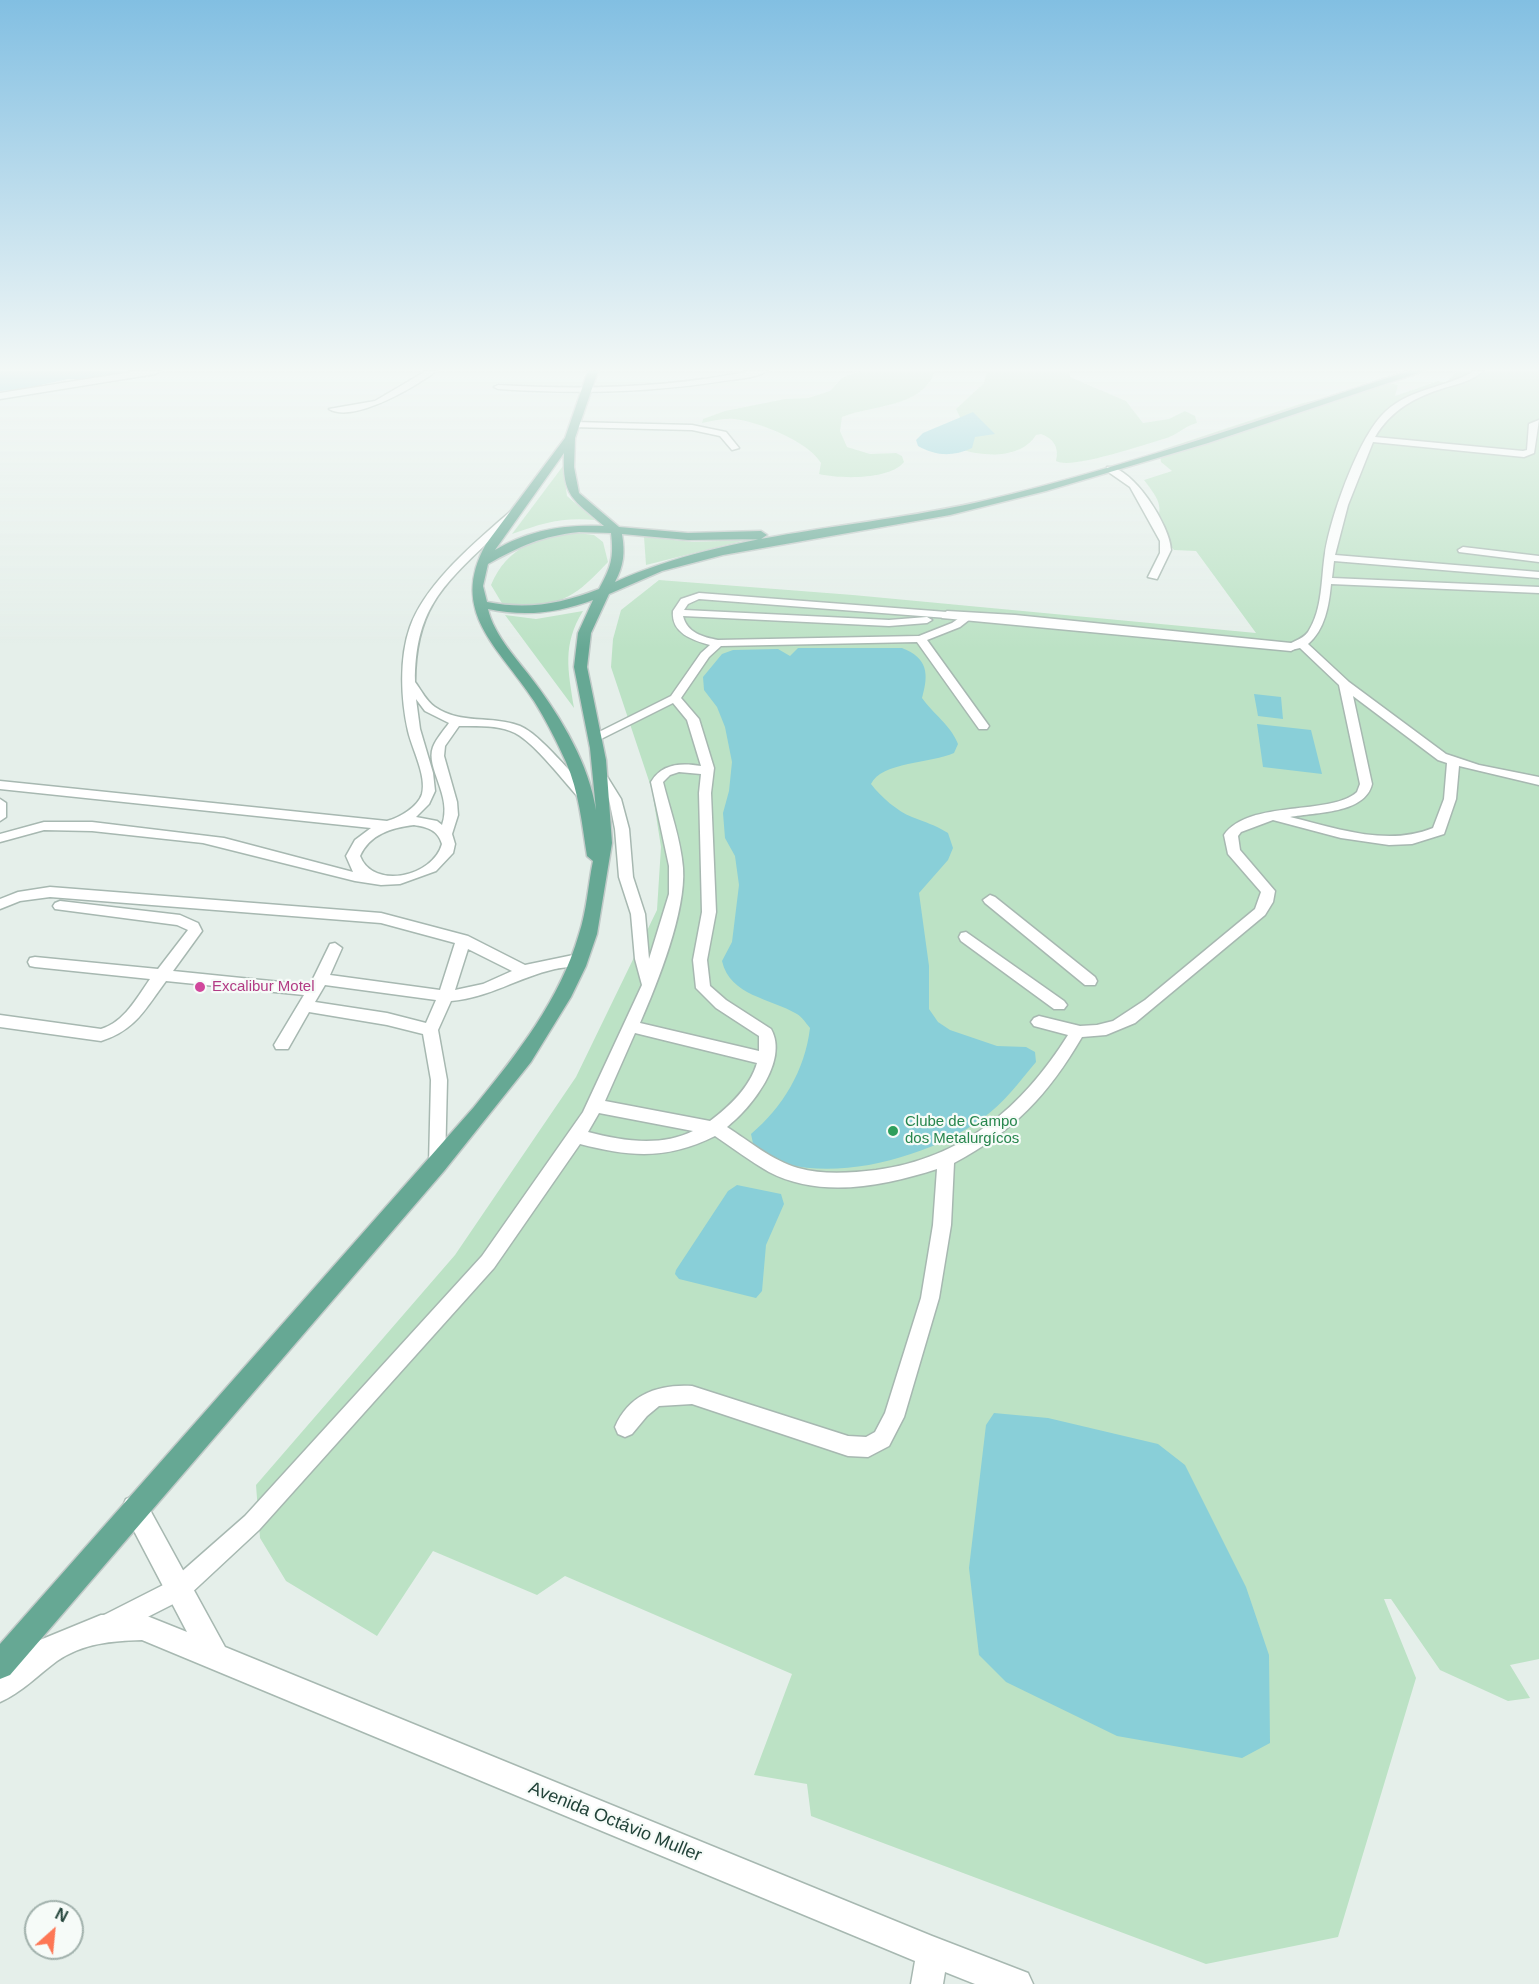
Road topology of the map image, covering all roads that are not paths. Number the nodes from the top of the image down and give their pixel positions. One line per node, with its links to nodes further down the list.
1 (550, 464): 6 (main road)
2 (570, 464): 8 (main road)
3 (1127, 464): 5 (main road)
4 (1360, 464): 10 (lane)
5 (1110, 469): 7 (main road); 14 (lane)
6 (518, 510): 12 (main road); 25 (lane)
7 (849, 528): 8 (main road); 17 (main road)
8 (616, 530): 12 (main road); 17 (main road)
9 (1463, 550): 11 (lane)
10 (1329, 558): 13 (lane); 15 (lane)
11 (1539, 559)
12 (482, 562): 18 (main road)
13 (1539, 575)
14 (1153, 576)
15 (1325, 581): 16 (lane); 24 (lane)
16 (1539, 590)
17 (605, 591): 18 (main road); 30 (main road)
18 (480, 604): 36 (main road)
19 (678, 613): 20 (lane); 20 (lane); 23 (lane)
20 (947, 615): 21 (street)
21 (969, 616): 22 (lane); 24 (street)
22 (920, 639): 23 (lane); 29 (lane)
23 (718, 643): 27 (lane)
24 (1297, 646): 26 (lane)
25 (410, 683): 28 (lane); 40 (lane)
26 (1345, 684): 31 (lane); 38 (lane)
27 (675, 698): 30 (lane); 32 (lane)
28 (456, 722): 36 (lane); 42 (lane)
29 (982, 726)
30 (595, 737): 33 (main road)
31 (1453, 761): 34 (lane); 38 (lane)
32 (708, 772): 58 (lane); 68 (lane)
33 (599, 773): 44 (main road); 58 (lane)
34 (1539, 781)
35 (0, 786): 41 (lane)
36 (586, 797): 44 (main road)
37 (0, 803): 39 (lane)
38 (1270, 816): 66 (lane)
39 (0, 817)
40 (399, 822): 41 (lane); 42 (lane)
41 (385, 825): 45 (lane)
42 (445, 834): 45 (lane)
43 (0, 838): 45 (lane)
44 (598, 875): 52 (main road)
45 (378, 880)
46 (990, 900): 56 (lane)
47 (0, 904): 50 (lane)
48 (60, 906): 55 (lane)
49 (966, 936): 60 (lane)
50 (463, 940): 54 (lane); 59 (lane)
51 (335, 948): 57 (lane)
52 (578, 959): 54 (lane); 73 (main road)
53 (35, 962): 55 (lane)
54 (524, 971): 59 (lane)
55 (161, 976): 57 (lane); 62 (lane)
56 (1090, 981)
57 (317, 985): 59 (lane); 61 (lane)
58 (649, 985): 64 (lane)
59 (446, 996): 65 (lane)
60 (1059, 1005)
61 (305, 1006): 65 (lane); 67 (lane)
62 (0, 1021)
63 (1039, 1022): 66 (lane)
64 (630, 1026): 68 (lane); 69 (lane)
65 (430, 1030): 73 (lane)
66 (1077, 1033): 72 (lane)
67 (282, 1045)
68 (766, 1059): 70 (lane)
69 (594, 1106): 70 (lane); 71 (lane)
70 (717, 1129): 71 (lane); 72 (lane)
71 (576, 1137): 76 (lane)
72 (946, 1159): 74 (lane)
73 (437, 1165): 75 (main road)
74 (625, 1427)
75 (135, 1508): 76 (street); 79 (main road)
76 (179, 1589): 77 (lane); 78 (street)
77 (101, 1628): 78 (street, Avenida Octávio Muller); 80 (street)
78 (215, 1657): 81 (street, Avenida Octávio Muller)
79 (0, 1665)
80 (0, 1688)
81 (932, 1952): 82 (street); 83 (street, Avenida Octávio Muller)
82 (927, 1984)
83 (1017, 1984)

